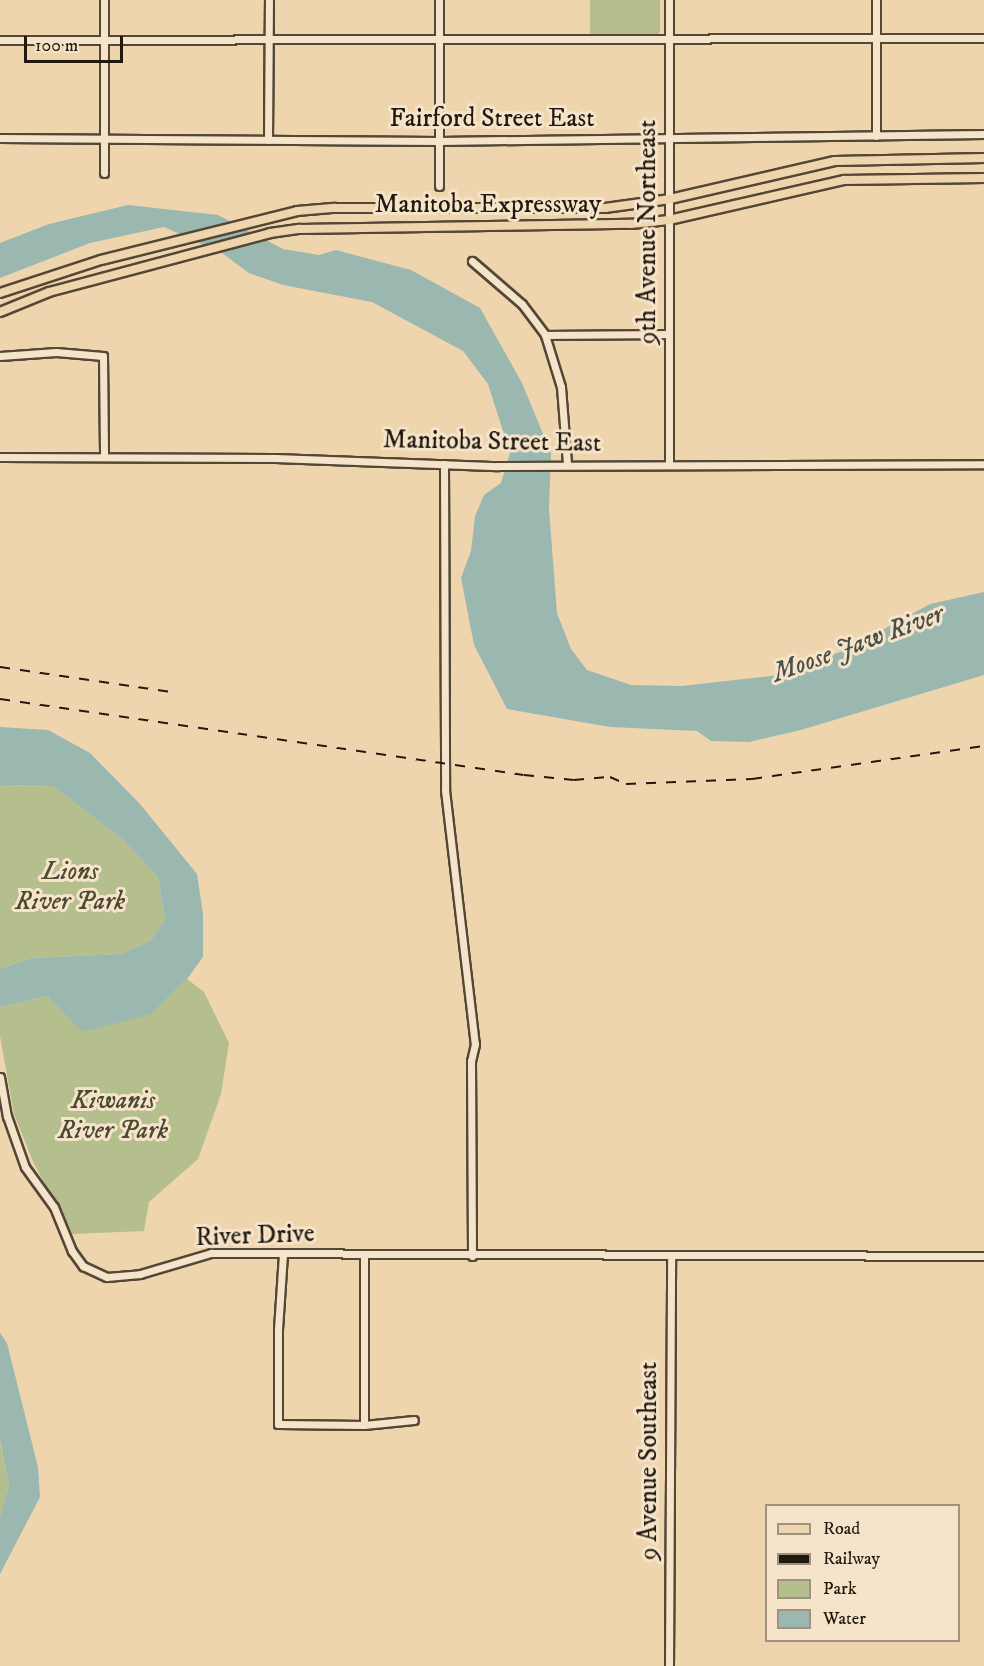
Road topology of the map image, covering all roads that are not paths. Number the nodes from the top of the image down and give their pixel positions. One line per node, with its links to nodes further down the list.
1 (104, 0): 8 (street)
2 (269, 0): 9 (street)
3 (439, 0): 10 (street)
4 (669, 0): 11 (street, 9th Avenue Northeast)
5 (876, 0): 6 (street)
6 (876, 38): 7 (street); 11 (street); 14 (street)
7 (984, 38)
8 (104, 39): 9 (street); 12 (street); 16 (street)
9 (269, 39): 10 (street); 18 (street)
10 (439, 39): 11 (street); 19 (street)
11 (669, 39): 17 (street, 9th Avenue Northeast)
12 (0, 40)
13 (984, 134): 14 (street, Fairford Street East)
14 (876, 136): 17 (street, Fairford Street East)
15 (0, 138): 16 (street, Fairford Street East)
16 (104, 138): 18 (street, Fairford Street East); 21 (street)
17 (670, 139): 19 (street, Fairford Street East); 24 (street, 9th Avenue Northeast)
18 (268, 140): 19 (street, Fairford Street East)
19 (439, 141): 23 (street)
20 (984, 158): 24 (main road, Manitoba Expressway)
21 (104, 173)
22 (984, 178): 25 (main road, Manitoba Expressway)
23 (439, 186)
24 (670, 199): 25 (street, 9th Avenue Northeast); 27 (main road, Manitoba Expressway)
25 (669, 220): 28 (main road, Manitoba Expressway); 29 (street, 9th Avenue Northeast)
26 (472, 261): 30 (street)
27 (0, 294)
28 (0, 312)
29 (668, 334): 30 (street); 37 (street, 9th Avenue Northeast)
30 (545, 335): 35 (street)
31 (0, 356): 33 (street)
32 (0, 457): 33 (street, Manitoba Street East)
33 (104, 457): 34 (street, Manitoba Street East)
34 (444, 464): 35 (street, Manitoba Street East); 41 (street)
35 (567, 464): 37 (street, Manitoba Street East)
36 (984, 464): 37 (street, Manitoba Street East)
37 (669, 465)
38 (0, 1077): 39 (street, River Drive)
39 (283, 1254): 40 (street, River Drive); 45 (street)
40 (364, 1254): 41 (street, River Drive); 45 (street)
41 (468, 1256): 42 (street, River Drive)
42 (671, 1256): 43 (street, River Drive); 46 (street, 9 Avenue Southeast)
43 (984, 1256)
44 (414, 1420): 45 (street)
45 (364, 1425)
46 (669, 1666)

